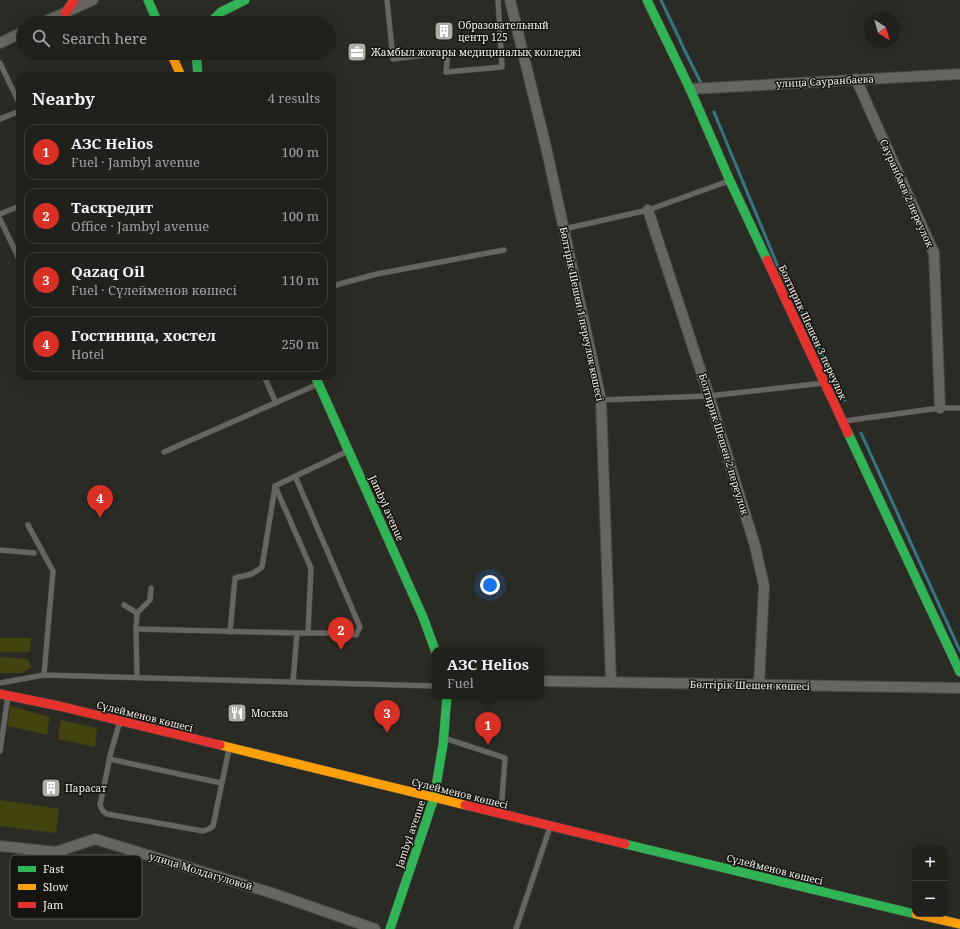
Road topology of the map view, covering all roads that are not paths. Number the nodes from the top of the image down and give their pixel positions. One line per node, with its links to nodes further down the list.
1 (74, 0): 9 (main road)
2 (93, 0): 9 (street)
3 (148, 0): 11 (main road)
4 (245, 0): 12 (main road)
5 (387, 0): 6 (lane)
6 (498, 0)
7 (510, 0): 31 (street, Бөлтірік Шешен 1 переулок көшесі)
8 (647, 0): 22 (main road, Болтирик Шешен 3 переулок)
9 (65, 13): 10 (street)
10 (58, 16)
11 (155, 16)
12 (217, 16)
13 (16, 35): 14 (street)
14 (0, 43)
15 (174, 60): 18 (main road)
16 (197, 60): 19 (main road)
17 (0, 63): 23 (lane)
18 (179, 72)
19 (198, 72)
20 (960, 74): 21 (street, улица Сауранбаева)
21 (856, 79): 22 (street, улица Сауранбаева); 41 (street, Сауранбаев 2 переулок)
22 (690, 89): 26 (main road, Болтирик Шешен 3 переулок)
23 (16, 97)
24 (16, 113): 25 (lane)
25 (0, 119)
26 (730, 181): 28 (lane); 37 (main road, Болтирик Шешен 3 переулок)
27 (16, 208): 29 (lane)
28 (648, 210): 31 (lane); 38 (street, Болтирик Шешен 2 переулок)
29 (0, 214)
30 (0, 219): 33 (lane)
31 (564, 229): 39 (street, Бөлтірік Шешен 1 переулок көшесі)
32 (504, 250): 34 (lane)
33 (16, 253)
34 (336, 285)
35 (266, 380): 40 (lane)
36 (317, 380): 40 (lane); 44 (main road, Jambyl avenue)
37 (825, 383): 38 (lane); 43 (main road, Болтирик Шешен 3 переулок)
38 (709, 396): 39 (lane); 66 (street, Болтирик Шешен 2 переулок)
39 (601, 400): 64 (street, Бөлтірік Шешен 1 переулок көшесі)
40 (276, 402): 45 (lane)
41 (940, 408): 42 (lane); 43 (lane)
42 (960, 408)
43 (843, 421): 59 (main road, Болтирик Шешен 3 переулок)
44 (349, 451): 46 (lane); 58 (main road, Jambyl avenue)
45 (164, 452)
46 (295, 476): 47 (lane); 57 (lane)
47 (275, 486): 55 (lane); 57 (lane)
48 (28, 525): 60 (lane)
49 (0, 550): 50 (lane)
50 (34, 553)
51 (151, 588): 53 (lane)
52 (124, 605): 53 (lane)
53 (137, 613): 54 (lane)
54 (136, 629): 55 (lane); 61 (lane)
55 (230, 632): 56 (lane)
56 (297, 633): 57 (lane); 63 (lane)
57 (308, 634)
58 (434, 647)
59 (960, 672)
60 (44, 675): 61 (lane); 65 (lane)
61 (137, 677): 63 (lane)
62 (544, 681): 64 (street, Бөлтірік Шешен көшесі)
63 (293, 682): 67 (lane)
64 (611, 682): 66 (street, Бөлтірік Шешен көшесі)
65 (0, 683)
66 (759, 685): 68 (street, Бөлтірік Шешен көшесі)
67 (432, 686)
68 (960, 688)
69 (4, 695): 71 (main road, Сүлейменов көшесі); 74 (lane)
70 (447, 699): 72 (main road, Jambyl avenue)
71 (120, 721): 73 (main road, Сүлейменов көшесі); 75 (lane)
72 (443, 738): 77 (main road, Jambyl avenue); 78 (lane)
73 (230, 748): 76 (lane); 77 (main road, Сүлейменов көшесі)
74 (0, 751)
75 (109, 759): 76 (lane); 76 (lane)
76 (221, 784)
77 (434, 798): 78 (main road, Сүлейменов көшесі); 87 (main road, Jambyl avenue)
78 (501, 814): 79 (main road, Сүлейменов көшесі)
79 (550, 826): 81 (main road, Сүлейменов көшесі); 88 (lane)
80 (0, 846): 86 (street, улица Молдагуловой)
81 (912, 913)
82 (960, 914): 84 (main road)
83 (929, 917): 84 (main road, Сүлейменов көшесі)
84 (938, 919): 85 (main road, Сүлейменов көшесі); 89 (main road)
85 (960, 924)
86 (375, 929)
87 (390, 929)
88 (516, 929)
89 (934, 929)

